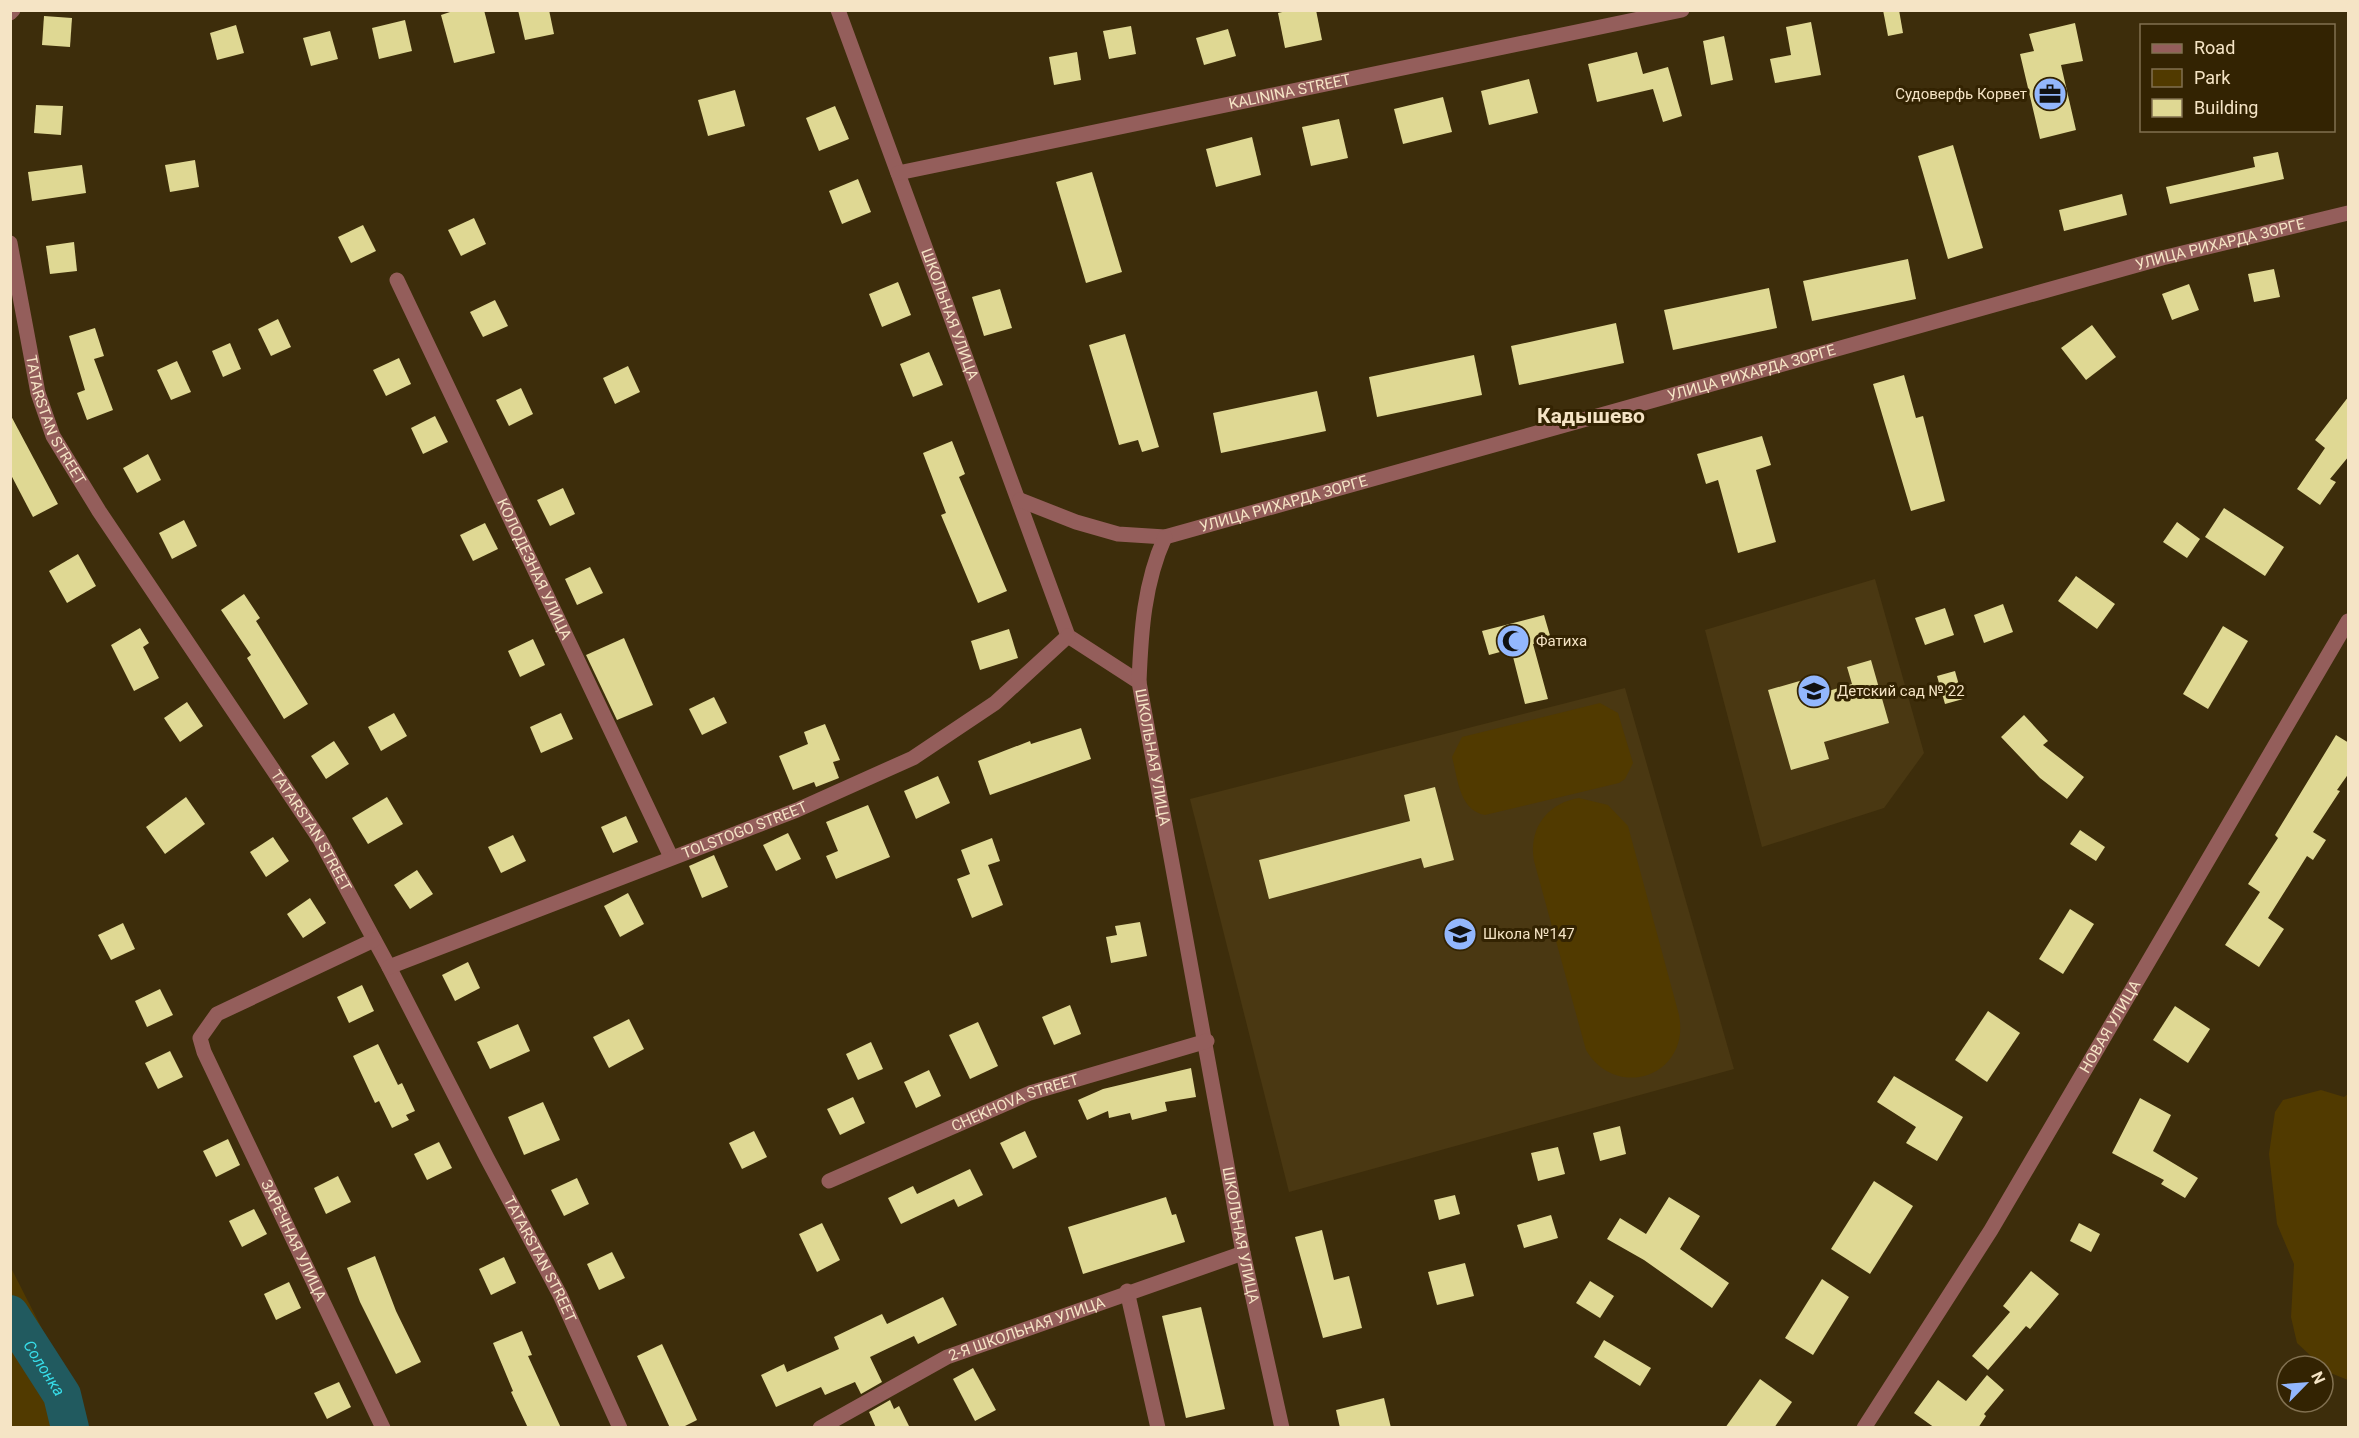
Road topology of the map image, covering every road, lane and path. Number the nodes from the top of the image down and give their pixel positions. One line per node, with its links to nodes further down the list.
1 (838, 10): 3 (street, ШКОЛЬНАЯ УЛИЦА)
2 (1682, 10): 3 (street, KALININA STREET)
3 (898, 173): 7 (street, ШКОЛЬНАЯ УЛИЦА)
4 (2349, 213): 8 (street, УЛИЦА РИХАРДА ЗОРГЕ)
5 (10, 243): 13 (street, TATARSTAN STREET)
6 (397, 280): 12 (street, КОЛОДЕЗНАЯ УЛИЦА)
7 (1020, 500): 8 (street, УЛИЦА РИХАРДА ЗОРГЕ); 10 (street, ШКОЛЬНАЯ УЛИЦА)
8 (1165, 537): 11 (street)
9 (2349, 621): 24 (street, НОВАЯ УЛИЦА)
10 (1068, 636): 11 (street, ШКОЛЬНАЯ УЛИЦА); 12 (street, TOLSTOGO STREET)
11 (1139, 682): 15 (street, ШКОЛЬНАЯ УЛИЦА)
12 (671, 857): 14 (street, TOLSTOGO STREET)
13 (374, 940): 14 (street, TATARSTAN STREET); 19 (street, ЗАРЕЧНАЯ УЛИЦА)
14 (390, 967): 20 (street, TATARSTAN STREET)
15 (1206, 1041): 16 (street, CHEKHOVA STREET); 17 (street, ШКОЛЬНАЯ УЛИЦА)
16 (829, 1181)
17 (1243, 1253): 18 (street, 2-Я ШКОЛЬНАЯ УЛИЦА); 23 (street, ШКОЛЬНАЯ УЛИЦА)
18 (1127, 1291): 21 (street, 2-Я ШКОЛЬНАЯ УЛИЦА); 22 (street)
19 (383, 1428)
20 (620, 1428)
21 (820, 1428)
22 (1158, 1428)
23 (1282, 1428)
24 (1864, 1428)

